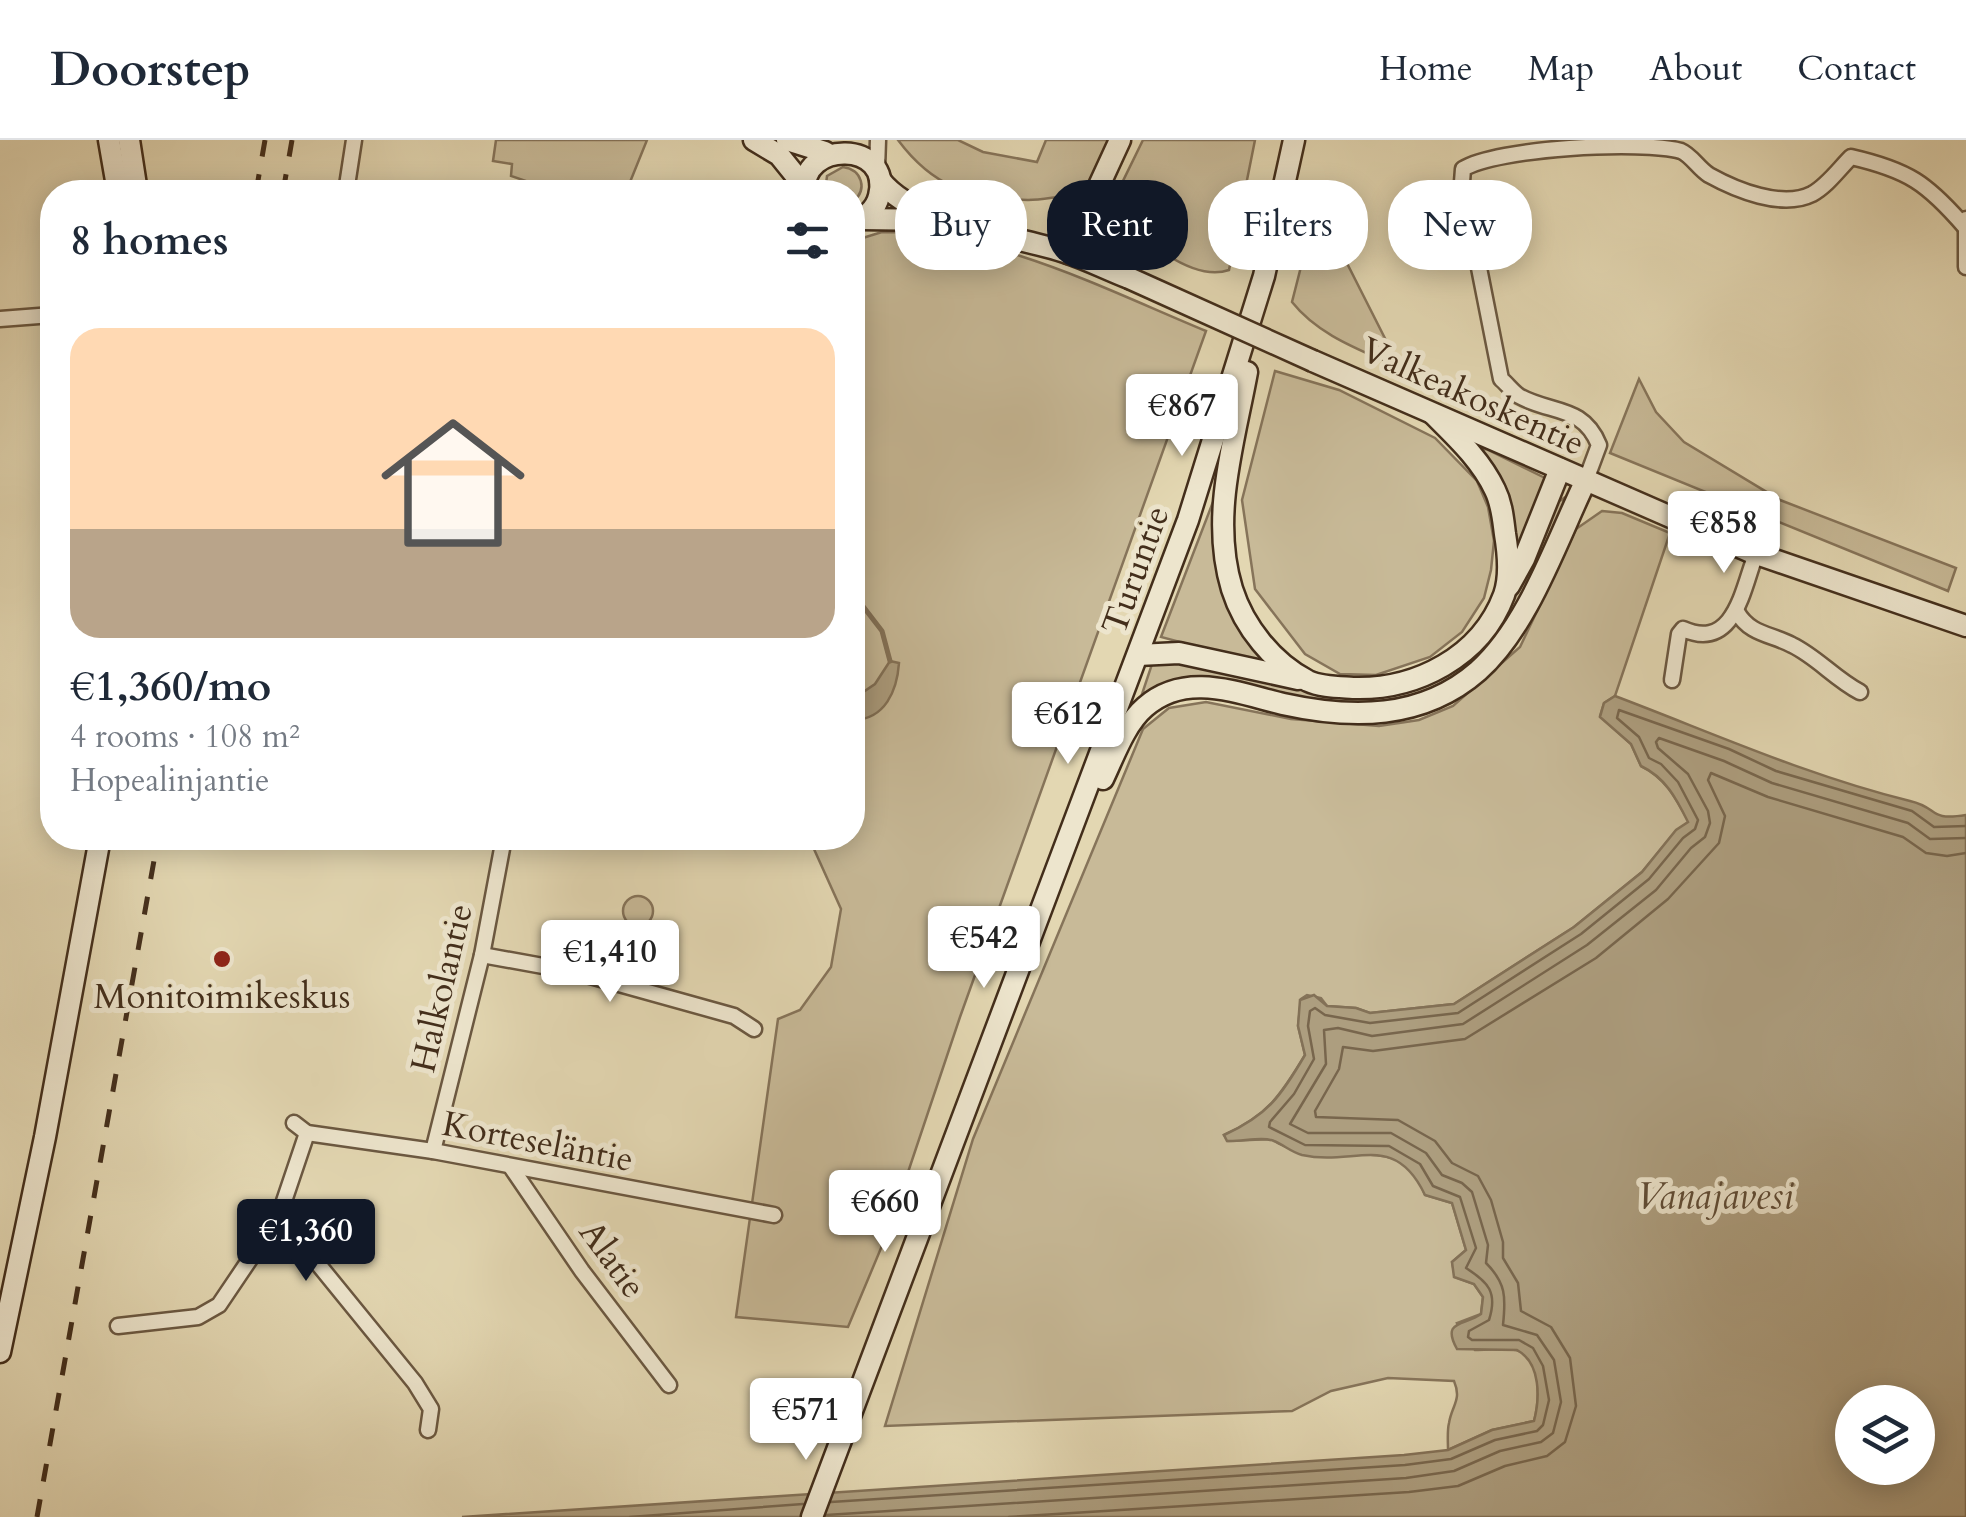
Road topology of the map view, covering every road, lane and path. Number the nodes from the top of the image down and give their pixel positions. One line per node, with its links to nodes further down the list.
1 (110, 140): 11 (main road)
2 (129, 140): 12 (main road)
3 (354, 140): 13 (street)
4 (754, 140): 14 (main road)
5 (787, 140): 9 (main road)
6 (878, 140): 10 (street)
7 (1120, 140): 16 (main road)
8 (1294, 140): 24 (main road, Turuntie)
9 (836, 147): 10 (main road, Valkeakoskentie); 15 (main road)
10 (879, 174): 17 (main road, Valkeakoskentie); 18 (main road)
11 (116, 180)
12 (135, 180)
13 (348, 180)
14 (798, 180)
15 (807, 180)
16 (1102, 180)
17 (895, 191)
18 (865, 213)
19 (865, 221): 20 (main road, Valkeakoskentie)
20 (895, 221)
21 (1965, 223): 22 (street); 29 (street)
22 (1966, 267)
23 (1109, 270): 27 (main road, Valkeakoskentie, bridge)
24 (1264, 276): 34 (main road, Turuntie); 36 (main road)
25 (40, 315): 26 (street)
26 (0, 319)
27 (1433, 414): 28 (main road, Valkeakoskentie); 31 (main road)
28 (1560, 469): 29 (main road, Valkeakoskentie); 31 (main road)
29 (1586, 480): 30 (main road, Valkeakoskentie); 40 (main road)
30 (1756, 554): 32 (street); 33 (main road, Valkeakoskentie)
31 (1506, 592): 36 (main road)
32 (1737, 612): 35 (street); 37 (street)
33 (1966, 626)
34 (1138, 655): 36 (main road); 40 (main road, Turuntie)
35 (1672, 680)
36 (1310, 682)
37 (1860, 692)
38 (98, 850): 48 (main road)
39 (502, 850): 41 (street, Halkolantie)
40 (1044, 898): 51 (main road, Turuntie)
41 (482, 955): 42 (street); 43 (street, Halkolantie)
42 (754, 1029)
43 (433, 1150): 44 (street, Korteseläntie); 46 (street, Korteseläntie)
44 (511, 1167): 45 (street, Korteseläntie); 49 (street, Alatie)
45 (774, 1215)
46 (279, 1216): 47 (street); 50 (street)
47 (118, 1326)
48 (0, 1352)
49 (669, 1385)
50 (428, 1430)
51 (812, 1517)

